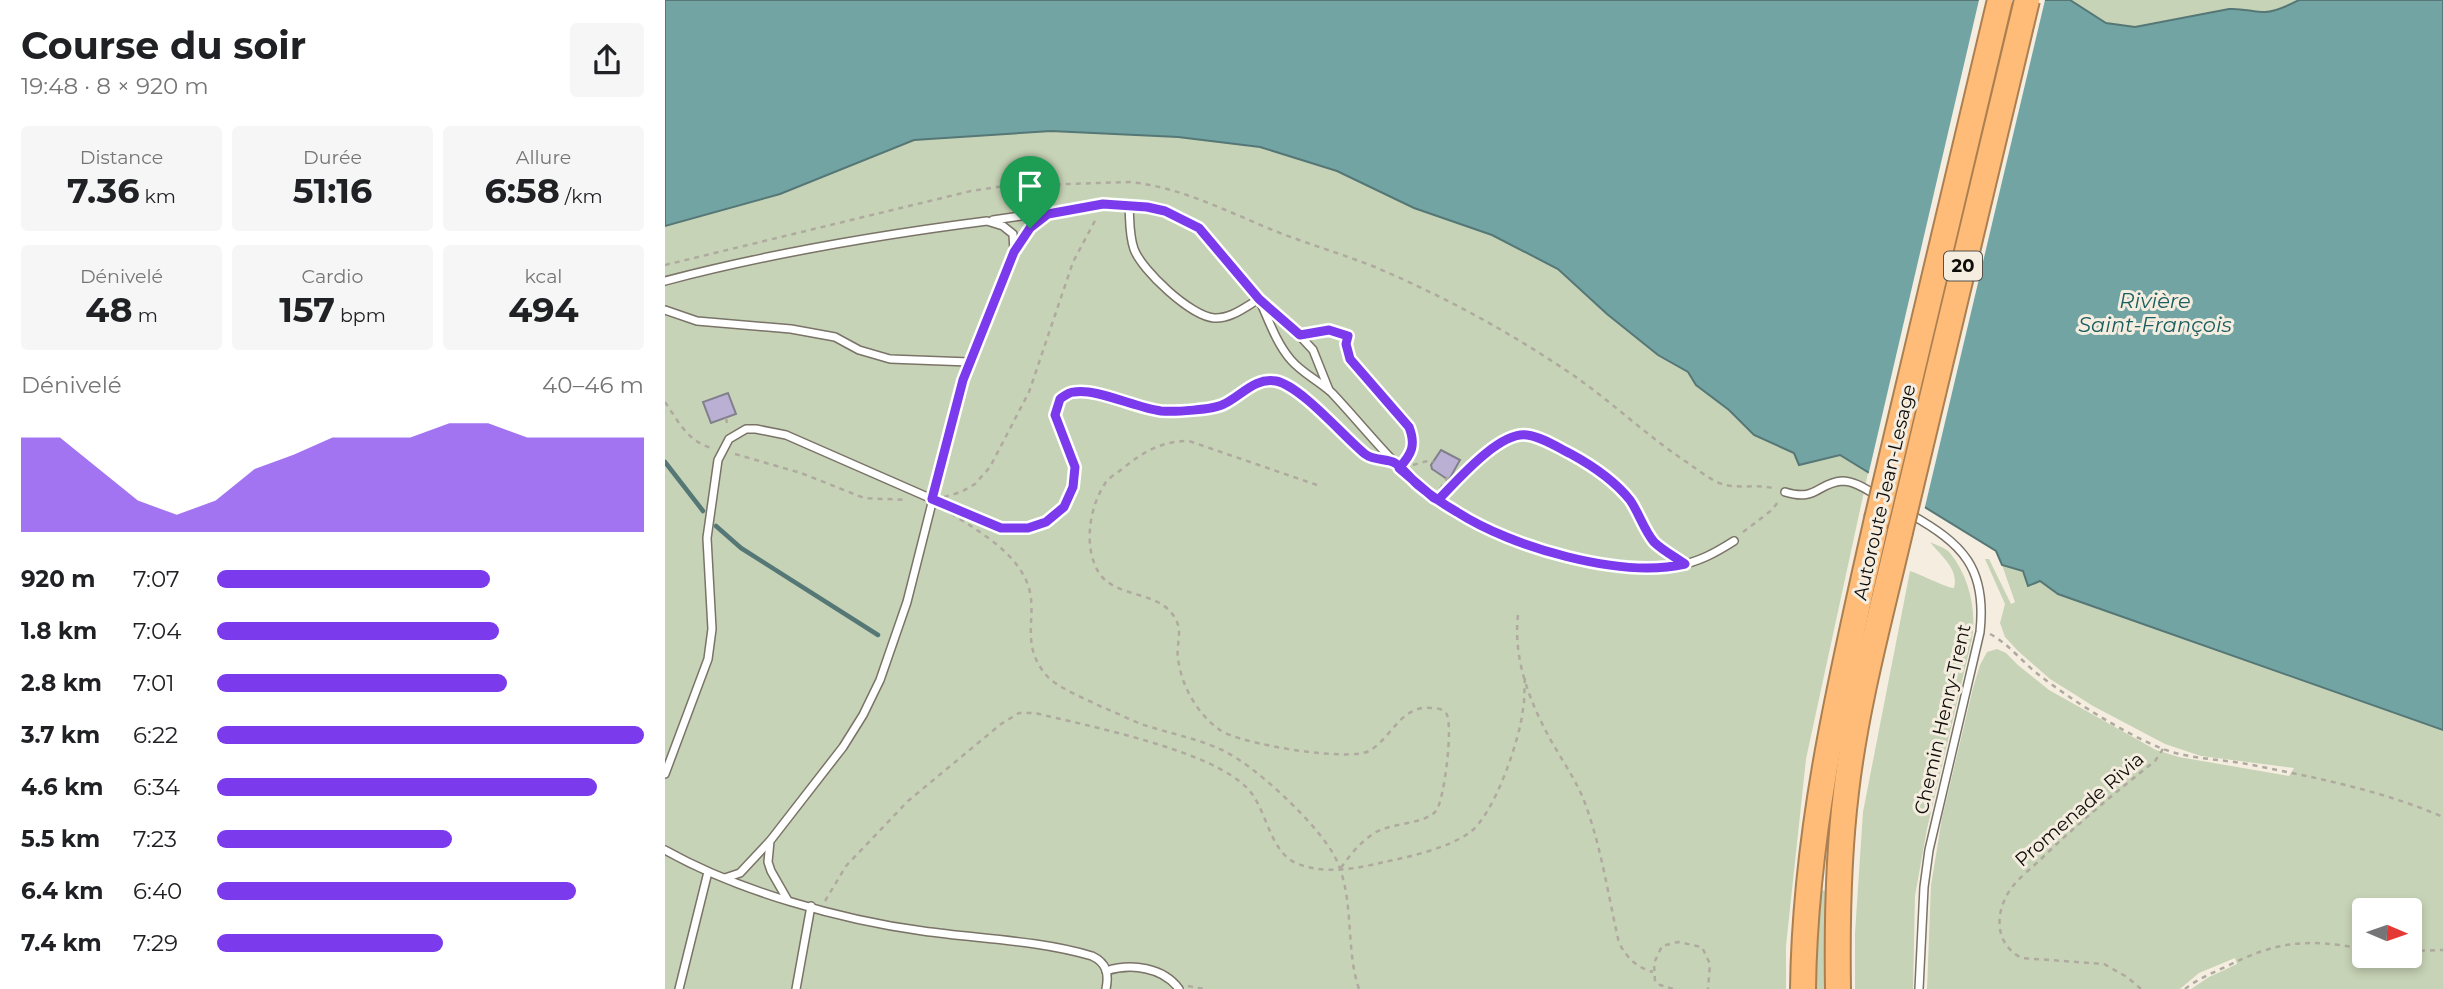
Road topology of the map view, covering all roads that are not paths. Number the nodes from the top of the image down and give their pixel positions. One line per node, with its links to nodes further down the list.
1 (2000, 0): 27 (highway, Autoroute Jean-Lesage / 20, bridge)
2 (2027, 0): 28 (highway, Autoroute Jean-Lesage / 20, bridge)
3 (1129, 206): 4 (lane); 8 (lane); 8 (lane)
4 (1048, 214): 5 (lane); 6 (lane)
5 (987, 221): 6 (lane); 7 (lane)
6 (1014, 252): 10 (lane)
7 (665, 281)
8 (1259, 299): 11 (lane); 11 (lane)
9 (665, 310): 10 (lane)
10 (969, 362): 13 (lane)
11 (1329, 391): 14 (lane)
12 (1784, 492): 29 (lane, Chemin Henry-Trent)
13 (932, 499): 15 (lane); 16 (lane)
14 (1734, 541)
15 (665, 774)
16 (771, 841): 19 (lane); 20 (lane)
17 (665, 850): 18 (lane)
18 (708, 872): 19 (lane); 24 (lane)
19 (724, 878): 20 (lane)
20 (787, 899): 21 (lane)
21 (811, 906): 22 (lane); 25 (lane)
22 (1107, 971): 23 (lane); 26 (lane)
23 (1179, 988)
24 (680, 989)
25 (796, 989)
26 (1106, 989)
27 (1803, 989)
28 (1838, 989)
29 (1919, 989)

